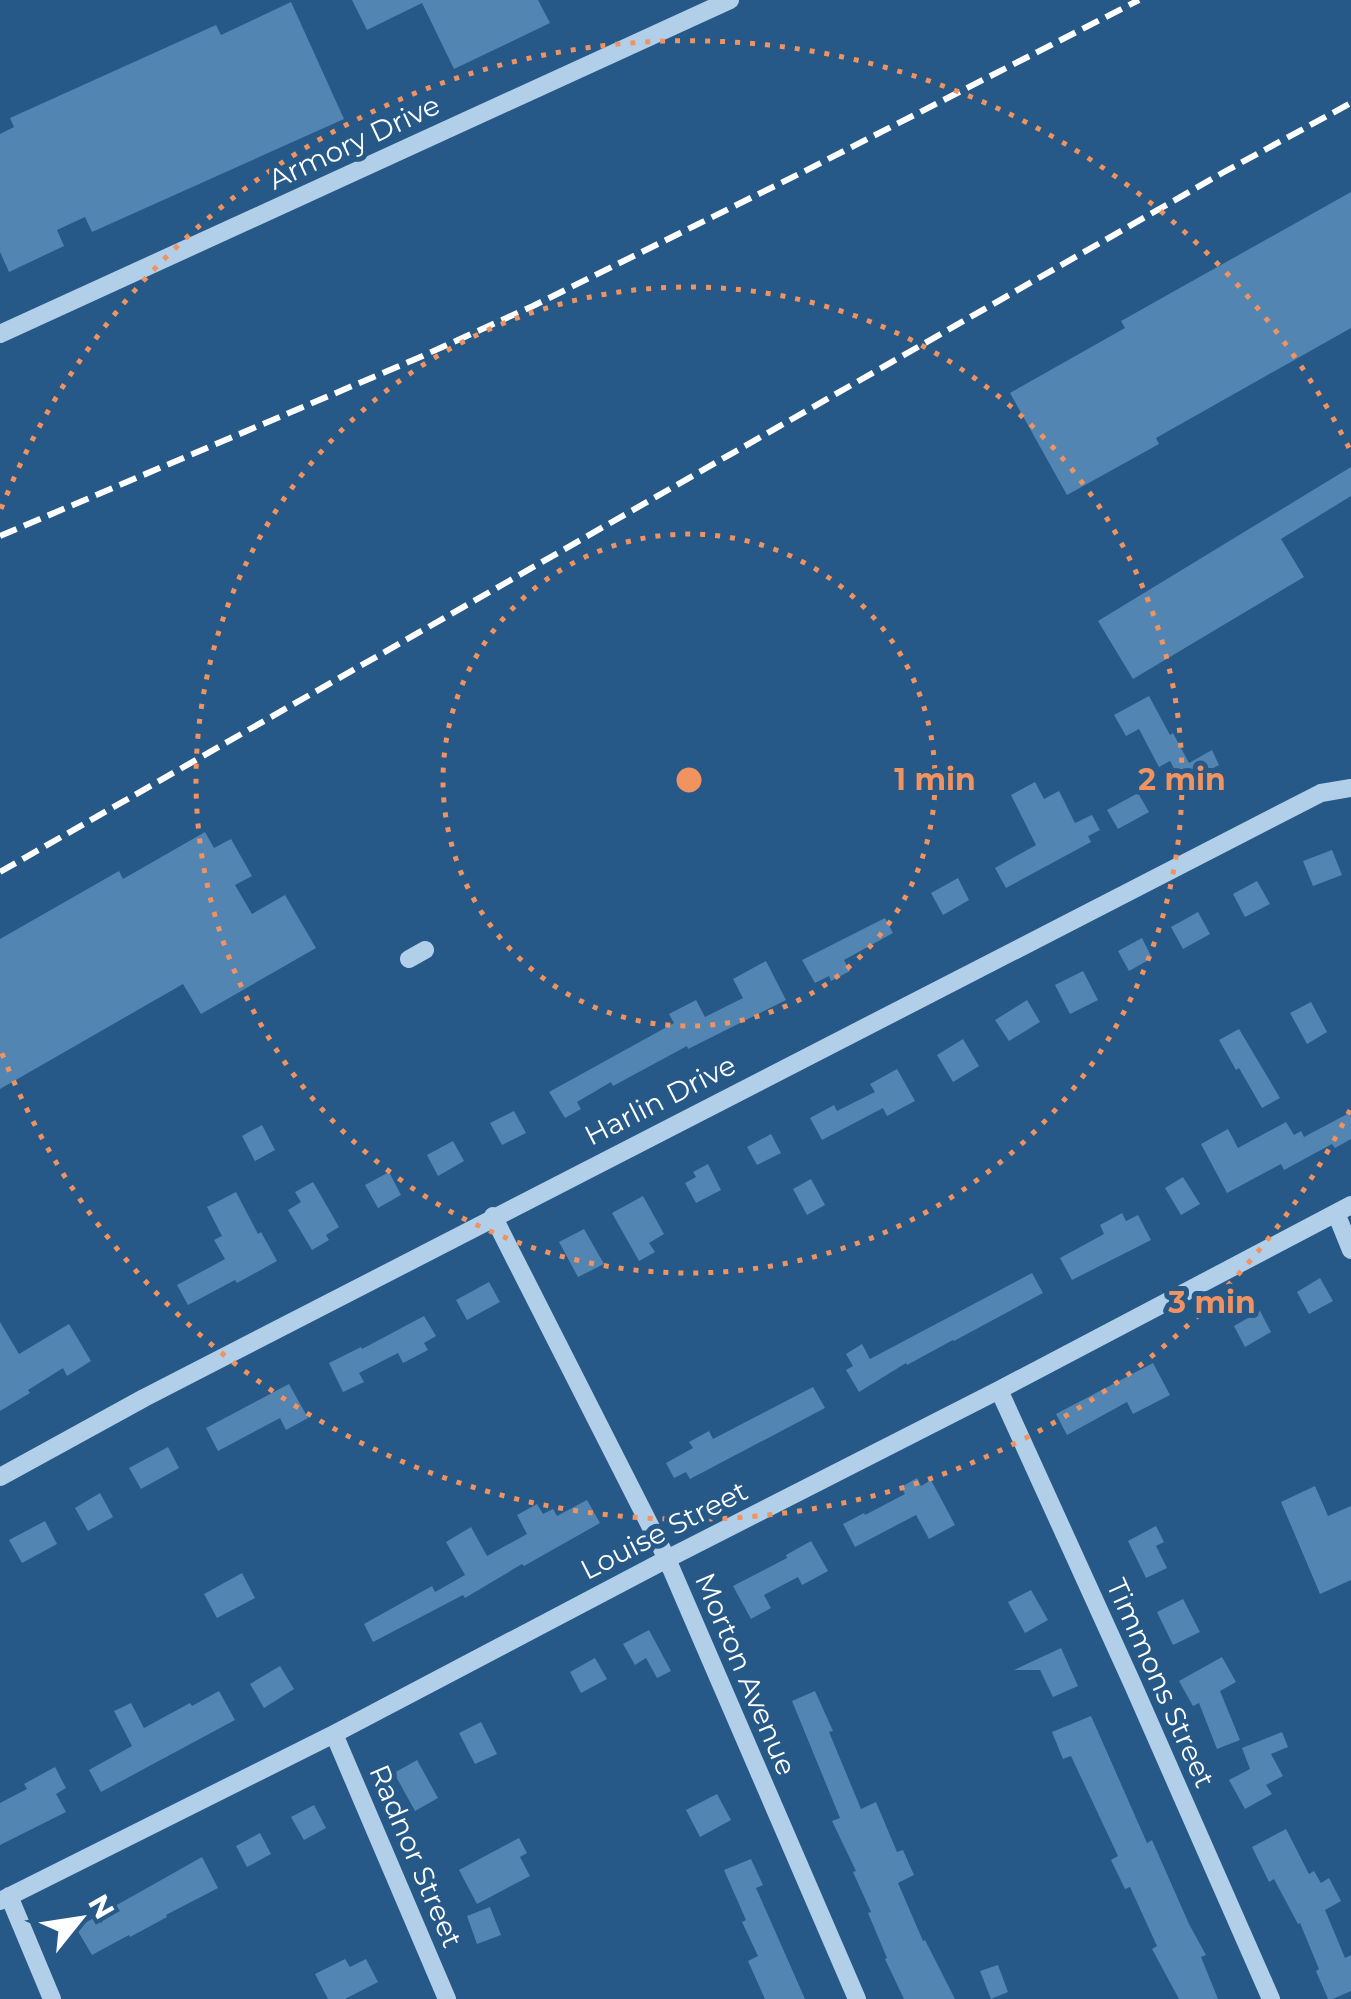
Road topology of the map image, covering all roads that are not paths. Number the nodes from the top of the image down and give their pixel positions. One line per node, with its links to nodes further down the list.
1 (730, 0): 2 (street, Armory Drive)
2 (0, 334)
3 (1351, 788): 5 (street, Harlin Drive)
4 (1344, 1210): 6 (street); 7 (street, Louise Street)
5 (493, 1216): 8 (street, Harlin Drive); 9 (street, Morton Avenue)
6 (1351, 1250)
7 (999, 1390): 9 (street, Louise Street); 15 (street, Timmons Street)
8 (0, 1478)
9 (667, 1559): 10 (street, Louise Street); 14 (street, Morton Avenue)
10 (334, 1734): 11 (street, Louise Street); 13 (street, Radnor Street)
11 (5, 1899): 12 (street)
12 (52, 1999)
13 (447, 1999)
14 (856, 1999)
15 (1270, 1999)

